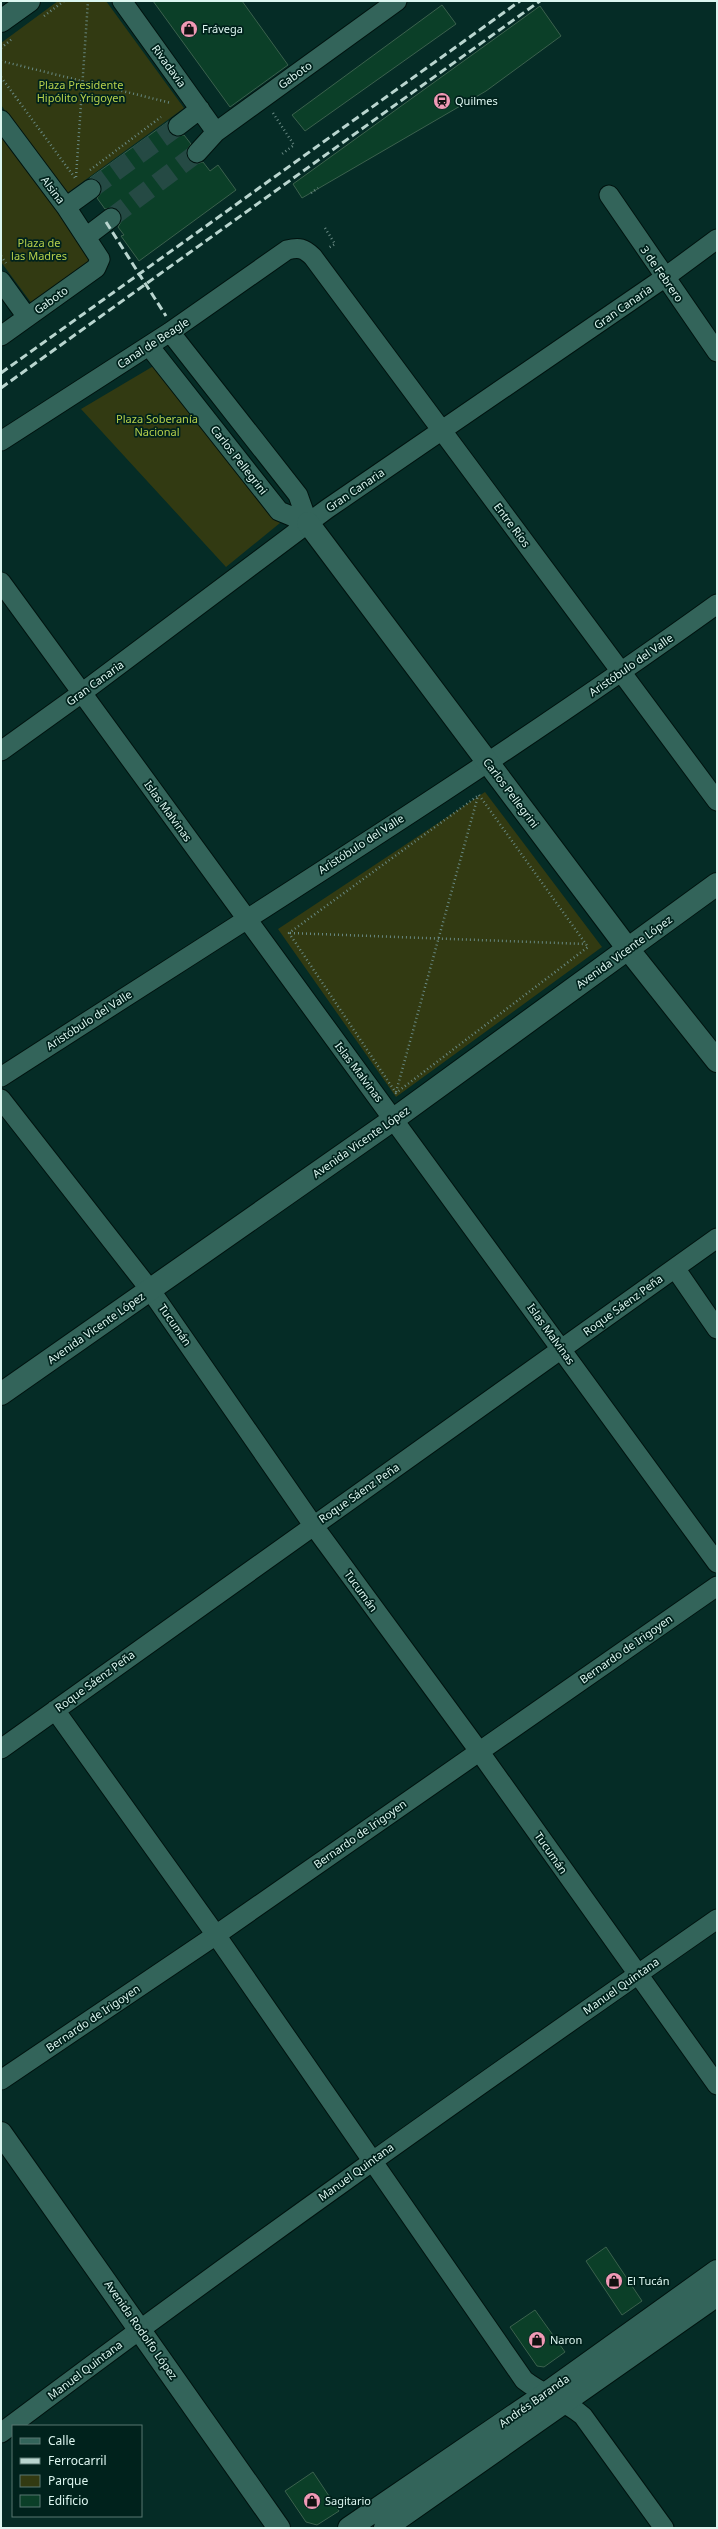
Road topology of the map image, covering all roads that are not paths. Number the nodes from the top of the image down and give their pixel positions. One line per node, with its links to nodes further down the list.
1 (29, 1): 4 (main road)
2 (122, 1): 5 (street, Rivadavia)
3 (397, 1): 8 (street, Gaboto)
4 (1, 21)
5 (200, 109): 7 (street); 8 (street, Rivadavia)
6 (1, 120): 12 (street, Alsina)
7 (172, 120)
8 (216, 132): 9 (street, Gaboto)
9 (197, 153)
10 (85, 179): 12 (street)
11 (609, 195): 19 (street, 3 de Febrero)
12 (66, 207): 14 (street, Alsina)
13 (111, 218): 14 (street)
14 (86, 237): 17 (street, Alsina)
15 (717, 239): 19 (street, Gran Canaria)
16 (305, 249): 21 (street, Canal de Beagle); 25 (street, Entre Ríos)
17 (100, 263): 20 (street, Gaboto)
18 (6, 275): 20 (street)
19 (664, 278): 24 (street, 3 de Febrero); 25 (street, Gran Canaria)
20 (27, 317): 22 (street, Gaboto)
21 (170, 332): 23 (street, Canal de Beagle); 27 (street, Carlos Pellegrini)
22 (1, 336)
23 (149, 346): 26 (street, Canal de Beagle); 27 (street, Carlos Pellegrini)
24 (717, 352)
25 (443, 431): 27 (street, Gran Canaria); 30 (street, Entre Ríos)
26 (1, 441)
27 (308, 524): 31 (street, Gran Canaria); 33 (main road, Carlos Pellegrini)
28 (1, 582): 31 (street, Islas Malvinas)
29 (717, 604): 30 (street, Aristóbulo del Valle)
30 (622, 672): 33 (street, Aristóbulo del Valle); 34 (street, Entre Ríos)
31 (83, 692): 32 (street, Gran Canaria); 36 (street, Islas Malvinas)
32 (1, 751)
33 (488, 762): 36 (street, Aristóbulo del Valle); 37 (main road, Carlos Pellegrini)
34 (717, 801)
35 (717, 884): 37 (main road, Avenida Vicente López)
36 (245, 919): 39 (street, Aristóbulo del Valle); 41 (street, Islas Malvinas)
37 (628, 949): 38 (main road, Carlos Pellegrini); 41 (main road, Avenida Vicente López)
38 (717, 1061)
39 (1, 1077)
40 (1, 1100): 44 (street, Tucumán)
41 (394, 1119): 44 (main road, Avenida Vicente López); 46 (street, Islas Malvinas)
42 (717, 1238): 43 (street, Roque Sáenz Peña)
43 (675, 1268): 45 (street); 46 (street, Roque Sáenz Peña)
44 (151, 1290): 47 (main road, Avenida Vicente López); 48 (street, Tucumán)
45 (717, 1329)
46 (562, 1348): 48 (street, Roque Sáenz Peña); 49 (street, Islas Malvinas)
47 (1, 1394)
48 (313, 1526): 51 (street, Roque Sáenz Peña); 53 (street, Tucumán)
49 (717, 1563)
50 (717, 1586): 53 (street, Bernardo de Irigoyen)
51 (55, 1710): 52 (street, Roque Sáenz Peña); 55 (street)
52 (1, 1748)
53 (479, 1751): 55 (street, Bernardo de Irigoyen); 56 (street, Tucumán)
54 (717, 1919): 56 (street, Manuel Quintana)
55 (216, 1935): 57 (street, Bernardo de Irigoyen); 60 (street)
56 (637, 1975): 58 (street, Tucumán); 60 (street, Manuel Quintana)
57 (1, 2080)
58 (717, 2085)
59 (1, 2133): 63 (main road, Avenida Rodolfo López)
60 (373, 2160): 63 (street, Manuel Quintana); 64 (street)
61 (717, 2271): 64 (main road, Andrés Baranda)
62 (717, 2295): 65 (main road, Andrés Baranda)
63 (140, 2328): 66 (street, Manuel Quintana); 67 (main road, Avenida Rodolfo López)
64 (544, 2395): 65 (street); 68 (main road, Andrés Baranda)
65 (565, 2404): 69 (main road, Andrés Baranda); 70 (street)
66 (1, 2433)
67 (280, 2528)
68 (349, 2528)
69 (385, 2528)
70 (664, 2528)

